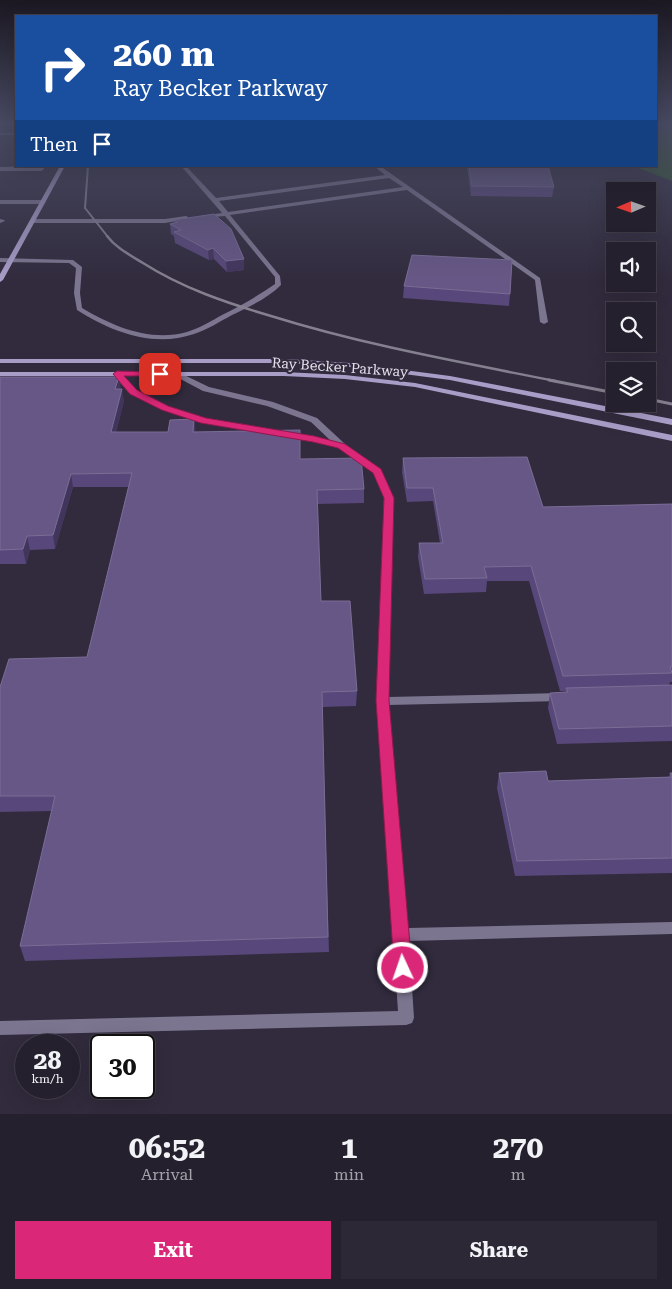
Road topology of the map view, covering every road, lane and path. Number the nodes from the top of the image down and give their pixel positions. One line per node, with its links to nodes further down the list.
1 (57, 177): 8 (main road)
2 (193, 177): 6 (street)
3 (383, 177): 6 (street)
4 (391, 177): 5 (street)
5 (408, 188): 9 (street); 14 (street)
6 (215, 200): 9 (street)
7 (0, 202): 8 (street)
8 (43, 202): 10 (main road)
9 (226, 214): 10 (street); 11 (street)
10 (33, 221): 11 (main road)
11 (11, 259): 12 (street); 13 (main road)
12 (0, 260)
13 (0, 280)
14 (544, 322)
15 (0, 361): 19 (main road, Ray Becker Parkway)
16 (0, 374): 17 (main road, Ray Becker Parkway)
17 (117, 374): 18 (main road, Ray Becker Parkway); 21 (street)
18 (175, 374): 20 (main road, Ray Becker Parkway); 21 (street)
19 (672, 422)
20 (672, 438)
21 (342, 446): 23 (street)
22 (572, 696): 23 (street)
23 (382, 700): 25 (street)
24 (672, 928): 25 (street)
25 (401, 935): 26 (street)
26 (0, 1028)

